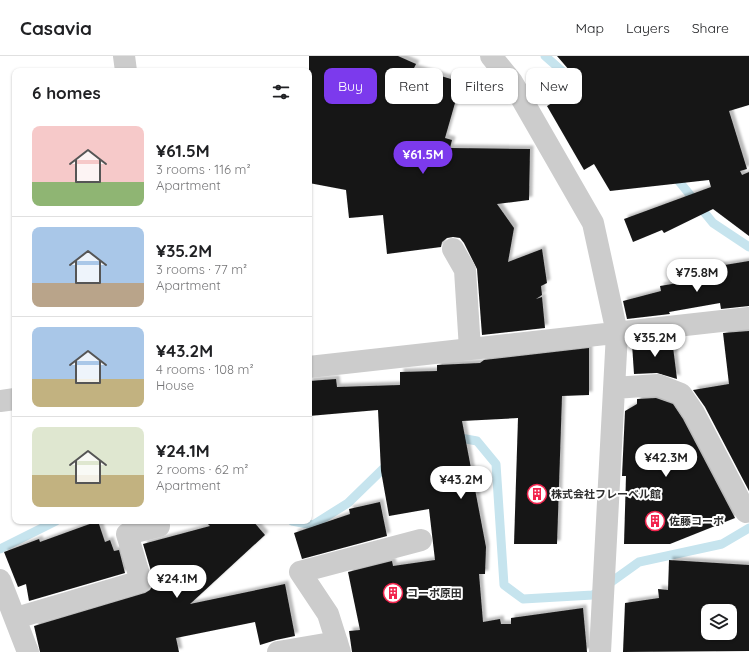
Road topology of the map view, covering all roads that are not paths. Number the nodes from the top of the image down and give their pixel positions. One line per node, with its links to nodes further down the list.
1 (124, 56): 3 (street)
2 (491, 56): 6 (street)
3 (126, 68)
4 (452, 249): 7 (street)
5 (749, 318): 6 (street)
6 (617, 333): 7 (street); 9 (street)
7 (470, 350): 8 (street)
8 (312, 367)
9 (614, 388): 12 (street); 20 (street)
10 (12, 400): 11 (street)
11 (0, 401)
12 (746, 512)
13 (159, 526): 16 (street)
14 (421, 540): 17 (street)
15 (0, 580): 16 (street)
16 (16, 618): 18 (street)
17 (339, 647): 19 (street)
18 (28, 652)
19 (278, 652)
20 (600, 652)

